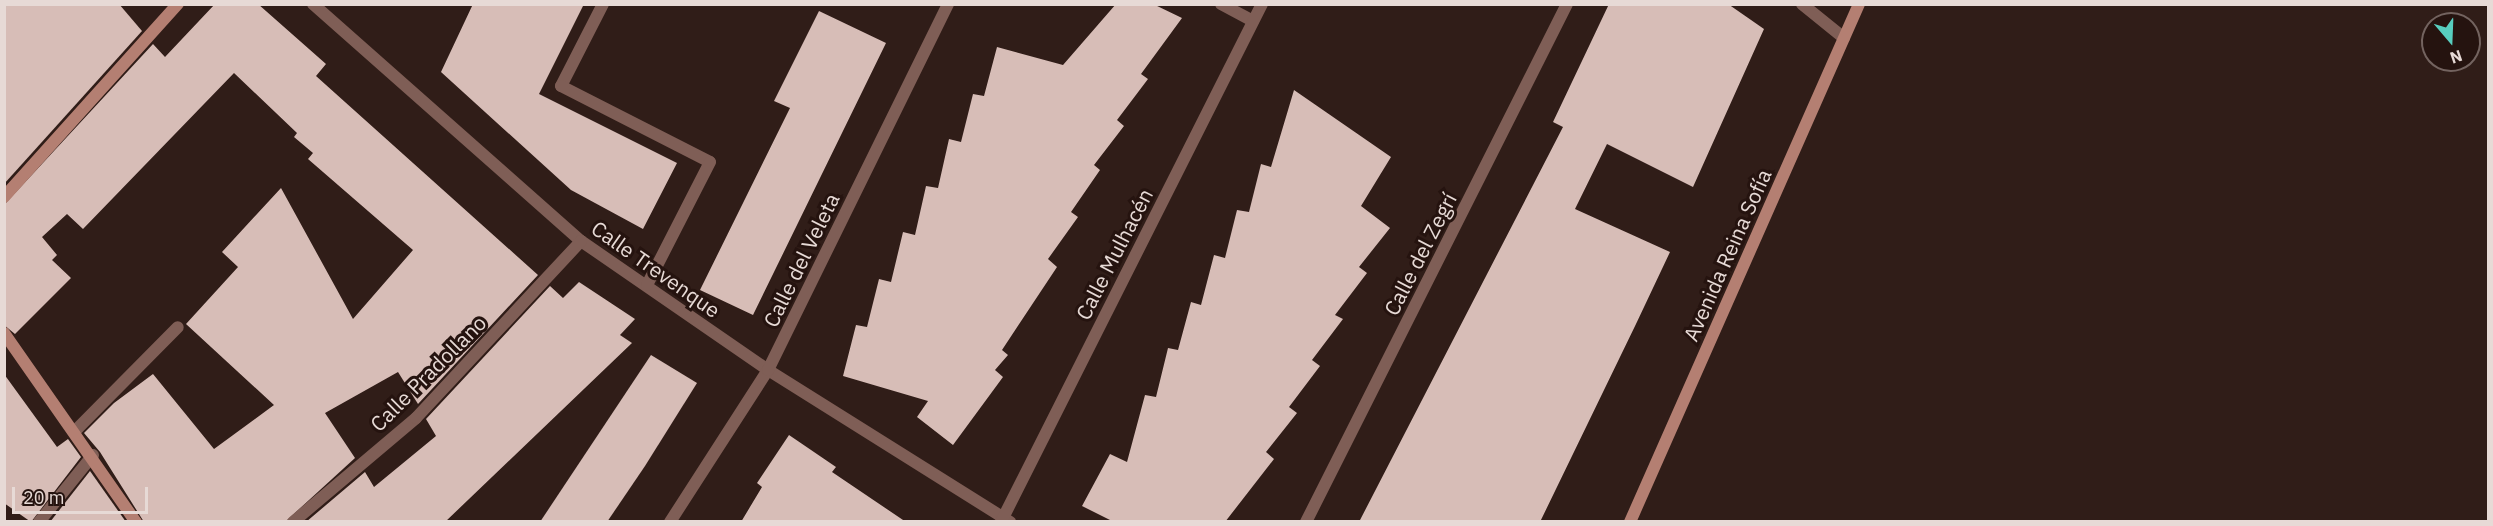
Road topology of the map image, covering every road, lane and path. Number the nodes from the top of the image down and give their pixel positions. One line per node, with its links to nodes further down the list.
1 (178, 4): 12 (street)
2 (313, 4): 13 (street, Calle Trevenque)
3 (603, 4): 14 (street)
4 (1221, 4): 10 (street)
5 (1263, 4): 10 (street, Calle Mulhacén)
6 (1568, 4): 25 (street, Calle del Zegrí)
7 (1802, 4): 11 (street)
8 (1859, 4): 11 (street, Avenida Reina Sofía)
9 (948, 5): 17 (street, Calle del Veleta)
10 (1253, 21): 20 (street, Calle Mulhacén)
11 (1844, 38): 26 (street, Avenida Reina Sofía)
12 (4, 197)
13 (581, 241): 14 (street, Calle Trevenque); 23 (street, Calle Pradollano)
14 (647, 285): 17 (street, Calle Trevenque)
15 (178, 327): 18 (street)
16 (4, 333): 18 (street)
17 (768, 370): 20 (street, Calle Trevenque); 24 (street, Calle del Veleta)
18 (75, 431): 19 (street)
19 (93, 455): 21 (street); 22 (street)
20 (1005, 520)
21 (39, 522)
22 (136, 522)
23 (293, 522)
24 (670, 522)
25 (1306, 522)
26 (1630, 522)

